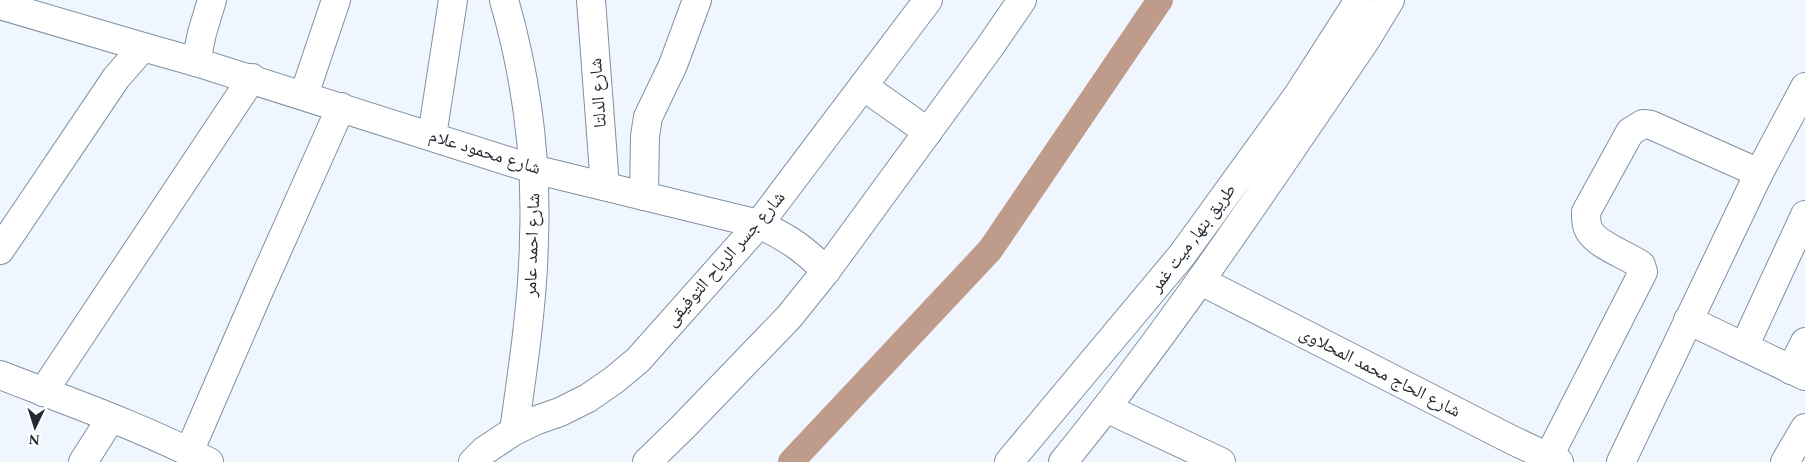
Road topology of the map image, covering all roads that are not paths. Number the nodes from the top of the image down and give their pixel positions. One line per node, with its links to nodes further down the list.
1 (212, 0): 13 (main road)
2 (336, 0): 16 (main road)
3 (453, 0): 20 (main road)
4 (504, 0): 21 (main road, شارع احمد عامر)
5 (591, 0): 23 (main road, شارع الدلتا)
6 (697, 0): 24 (main road)
7 (928, 0): 15 (main road, شارع جسر الرياح التوفيقى)
8 (1022, 0): 19 (main road)
9 (1359, 0): 35 (main road, طريق بنها, ميت غمر)
10 (1390, 0): 29 (main road, طريق بنها, ميت غمر)
11 (0, 5): 12 (main road, شارع محمود علام)
12 (143, 47): 13 (main road, شارع محمود علام); 27 (main road)
13 (196, 62): 14 (main road, شارع محمود علام)
14 (252, 78): 16 (main road, شارع محمود علام); 36 (main road)
15 (863, 86): 19 (main road); 26 (main road, شارع جسر الرياح التوفيقى)
16 (304, 95): 18 (main road, شارع محمود علام)
17 (1803, 96): 22 (main road)
18 (341, 107): 20 (main road, شارع محمود علام); 41 (main road)
19 (928, 132): 28 (main road)
20 (432, 136): 21 (main road, شارع محمود علام)
21 (534, 168): 23 (main road, شارع محمود علام); 40 (main road, شارع احمد عامر)
22 (1759, 173): 30 (main road); 42 (main road)
23 (605, 186): 24 (main road, شارع محمود علام)
24 (644, 196): 26 (main road, شارع محمود علام)
25 (1805, 215): 32 (main road)
26 (759, 224): 28 (main road, شارع محمود علام); 40 (main road, شارع جسر الرياح التوفيقى)
27 (0, 250)
28 (826, 271): 45 (main road)
29 (1201, 281): 37 (main road, طريق بنها, ميت غمر); 42 (main road, شارع الحاج محمد المحلاوى)
30 (1688, 320): 32 (main road); 49 (main road)
31 (1805, 342): 33 (main road)
32 (1744, 347): 33 (main road)
33 (1798, 373)
34 (0, 375): 36 (main road)
35 (1076, 384): 37 (main road); 46 (main road, طريق بنها, ميت غمر)
36 (43, 392): 38 (main road)
37 (1106, 408): 47 (main road, طريق بنها, ميت غمر); 48 (main road)
38 (111, 418): 41 (main road); 43 (main road)
39 (1805, 428): 50 (main road)
40 (514, 431): 44 (main road, شارع جسر الرياح التوفيقى)
41 (199, 457)
42 (1551, 460)
43 (82, 462)
44 (473, 462)
45 (647, 462)
46 (1009, 462)
47 (1063, 462)
48 (1221, 462)
49 (1621, 462)
50 (1785, 462)

